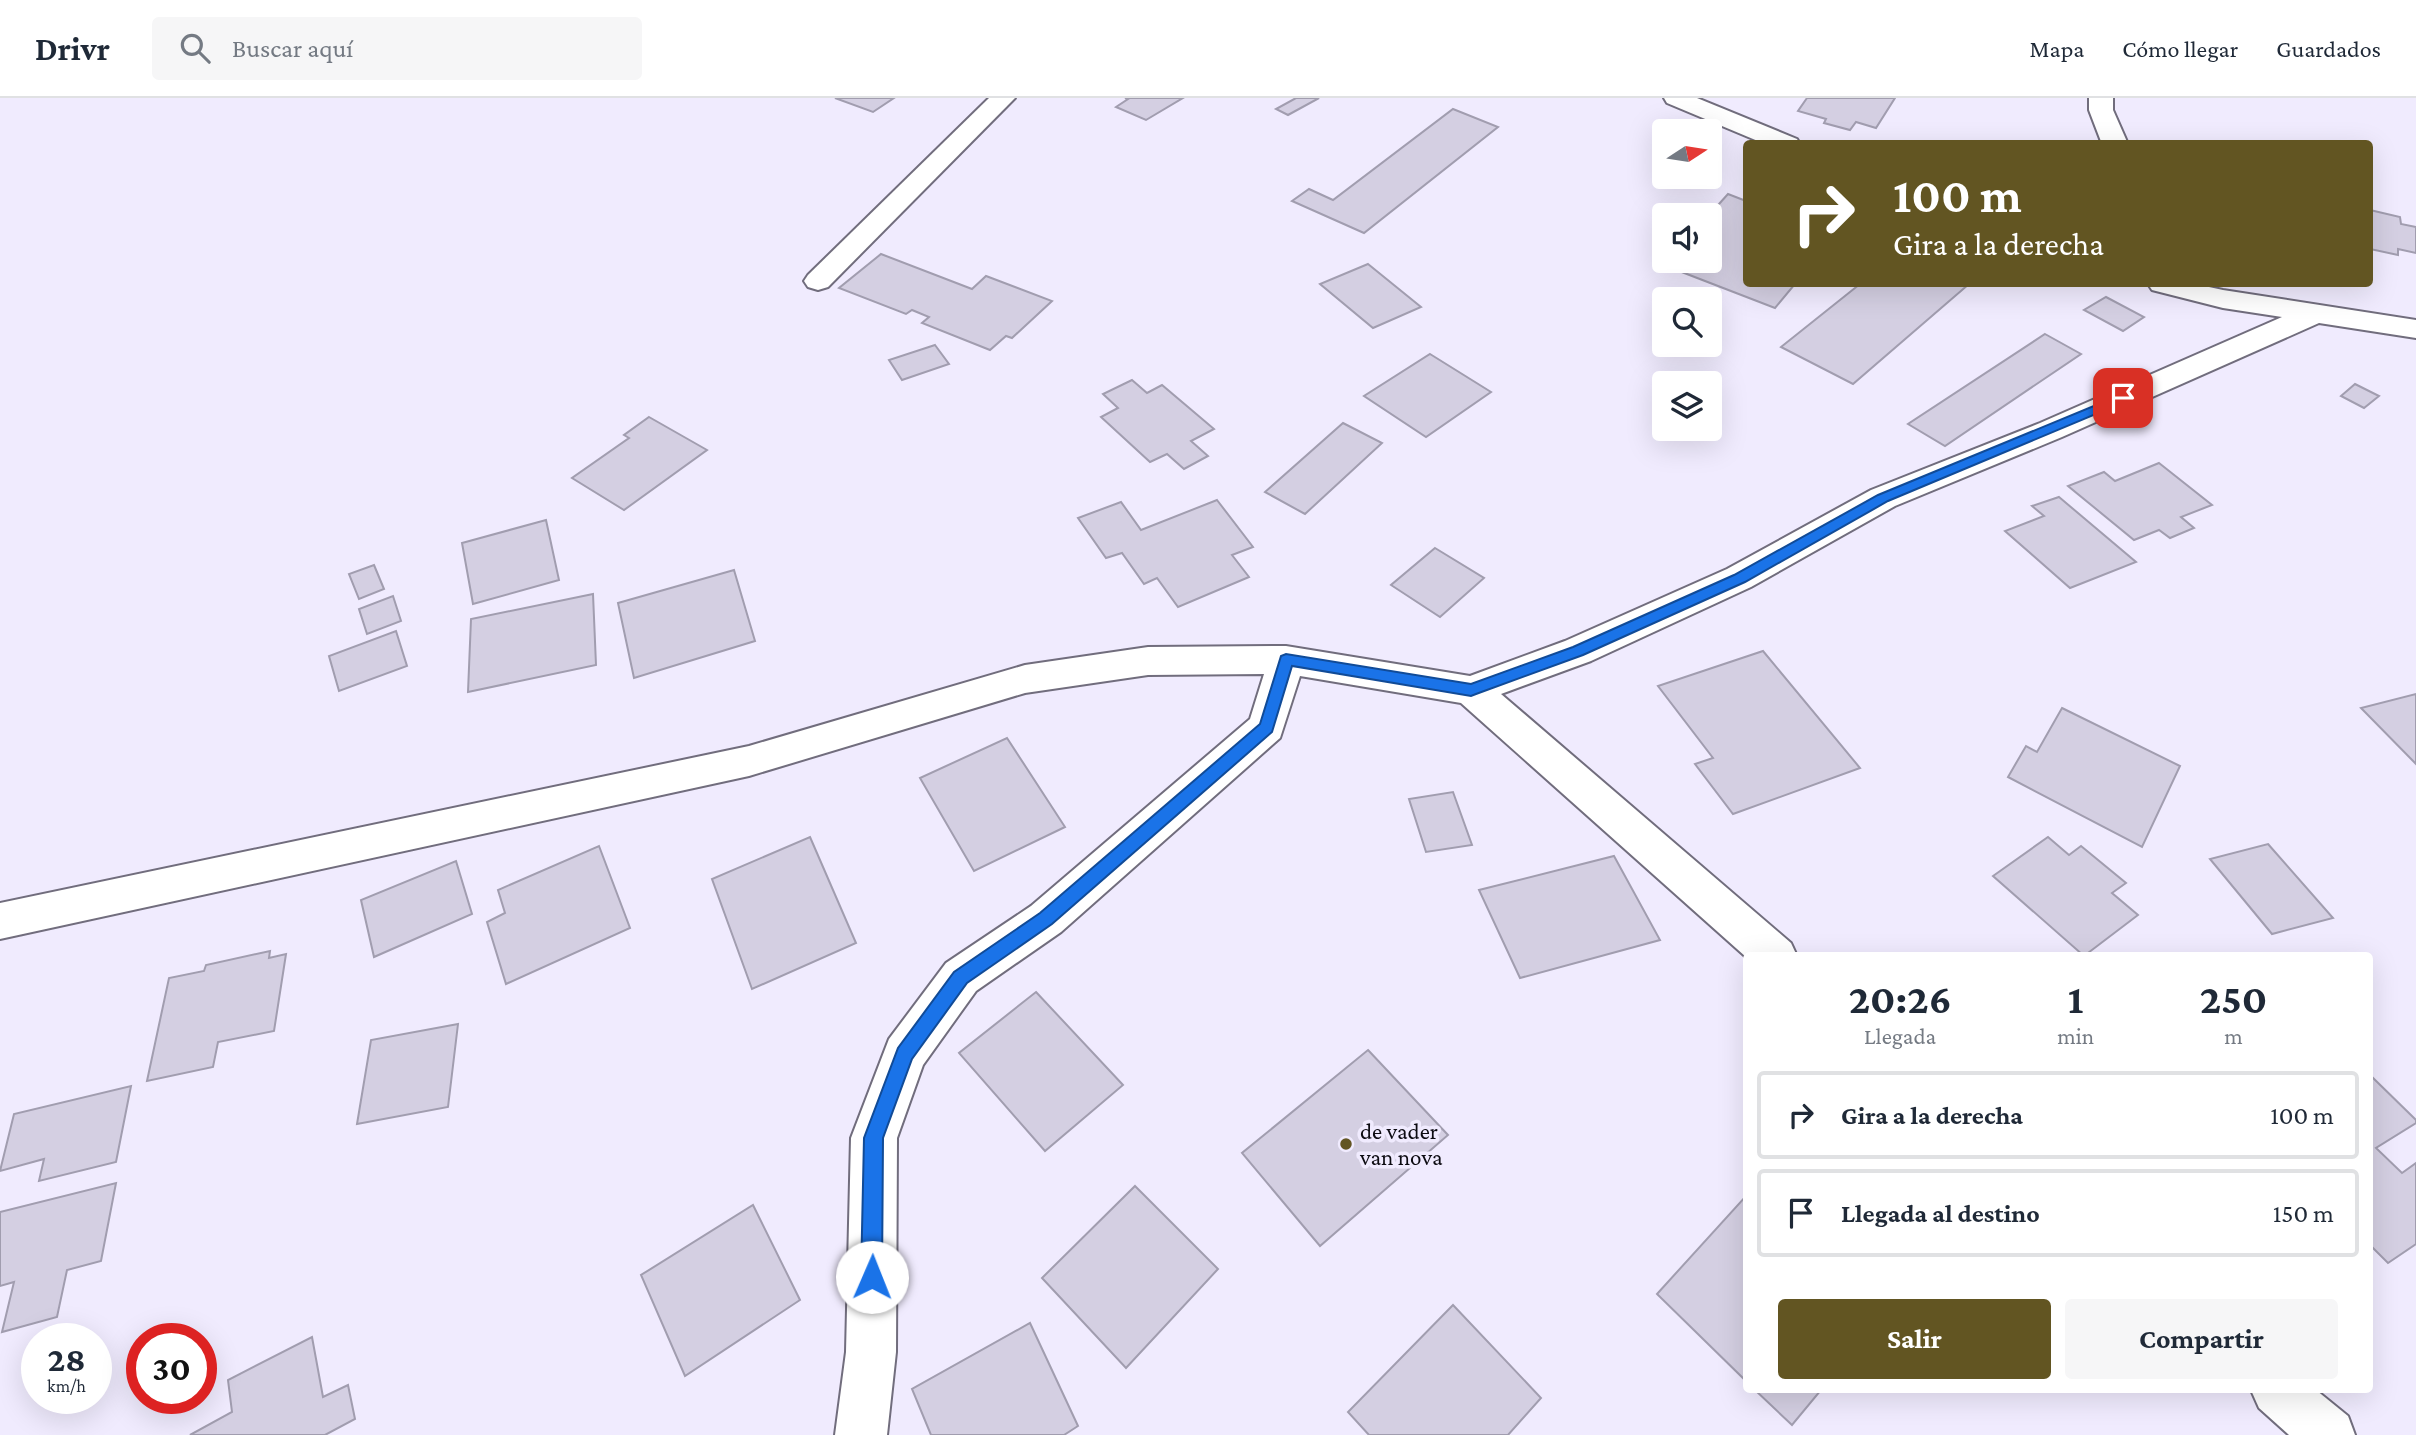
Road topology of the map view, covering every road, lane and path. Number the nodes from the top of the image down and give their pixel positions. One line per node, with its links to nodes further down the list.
1 (1003, 98): 6 (street)
2 (1676, 98): 4 (street)
3 (2101, 98): 5 (street)
4 (1778, 140)
5 (2113, 140)
6 (818, 281)
7 (2186, 287): 8 (street)
8 (2217, 291): 9 (street)
9 (2314, 314): 10 (street); 12 (street)
10 (2416, 328)
11 (1286, 660): 12 (street); 13 (street); 16 (street)
12 (1471, 690): 14 (street)
13 (0, 921)
14 (1771, 952)
15 (2280, 1393): 17 (street)
16 (861, 1435)
17 (2329, 1435)

